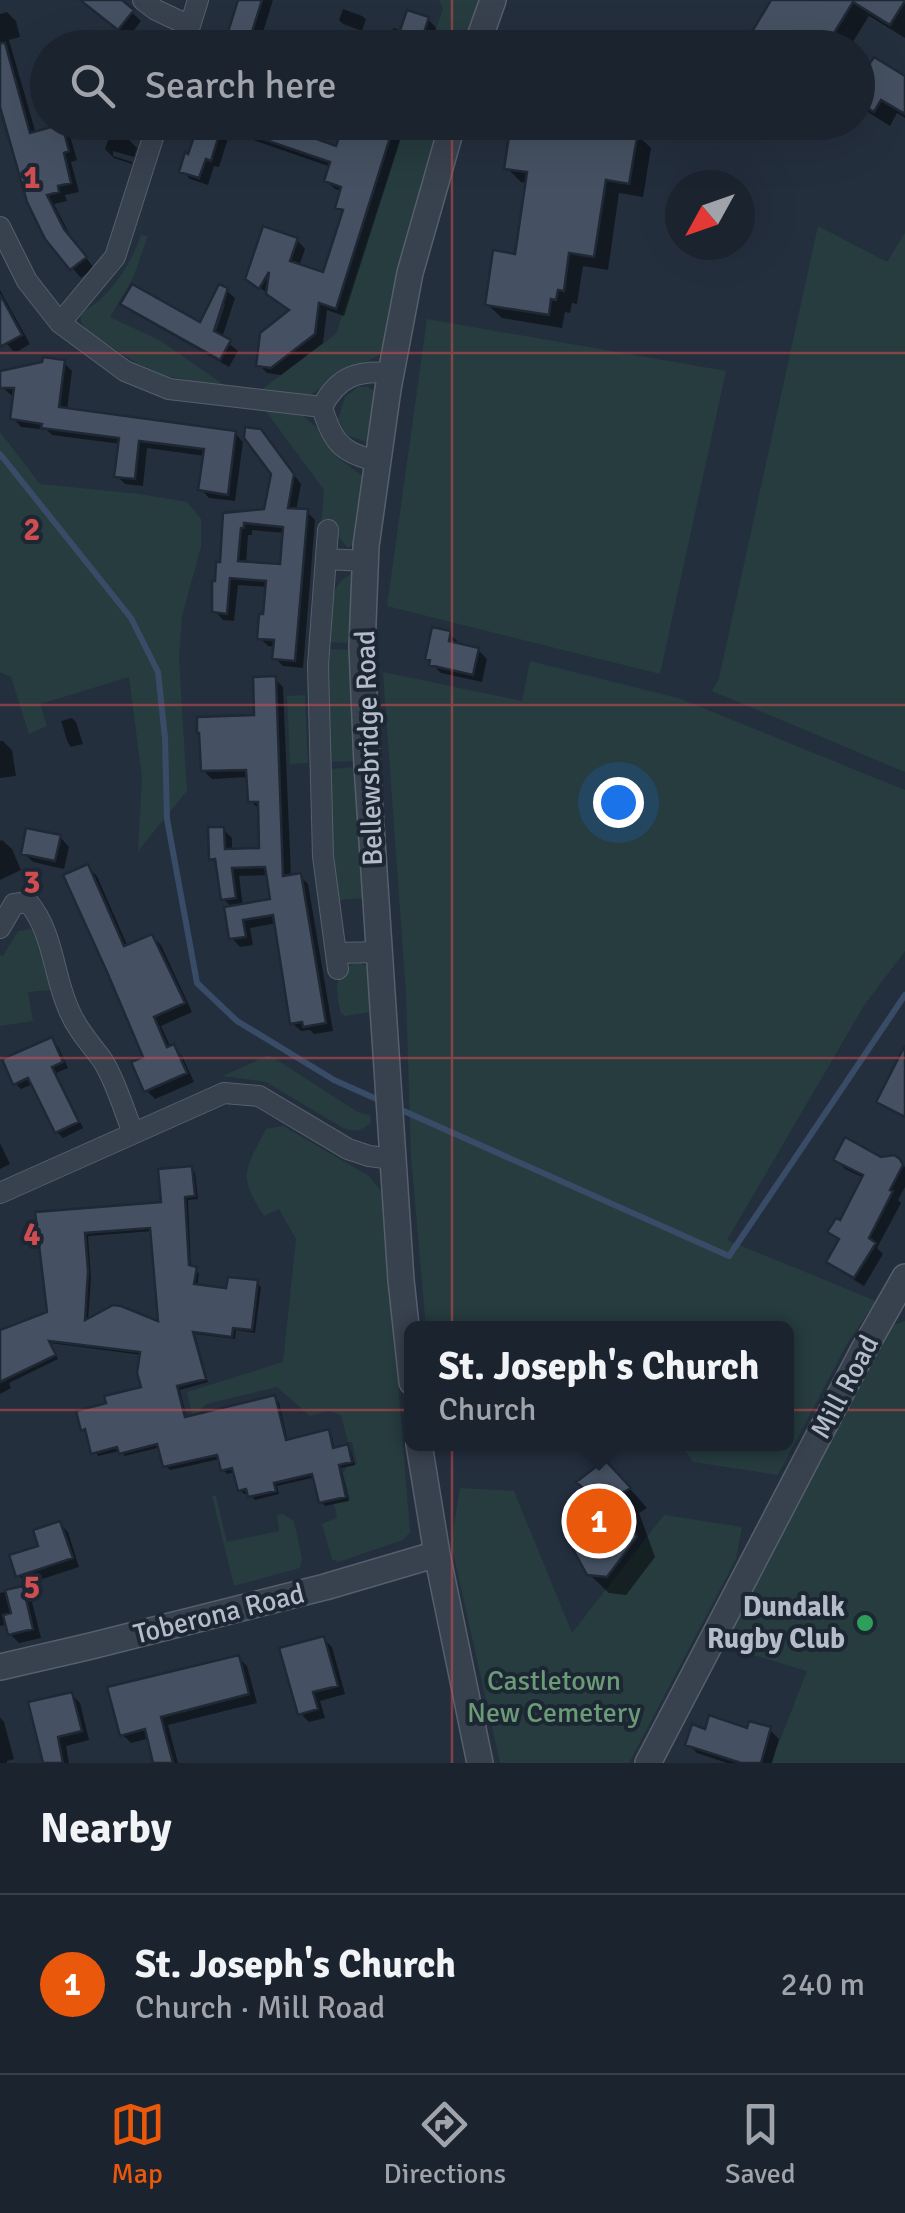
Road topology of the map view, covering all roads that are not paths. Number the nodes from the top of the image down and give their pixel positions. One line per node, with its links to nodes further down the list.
1 (143, 0): 4 (street)
2 (198, 0): 4 (street)
3 (493, 0): 6 (street)
4 (190, 26): 5 (street)
5 (189, 30)
6 (482, 30)
7 (152, 140): 10 (street)
8 (448, 140): 11 (street, Bellewsbridge Road)
9 (0, 226): 10 (street)
10 (60, 322): 12 (street)
11 (390, 373): 12 (street); 13 (street, Bellewsbridge Road)
12 (322, 407): 13 (street)
13 (377, 462): 16 (street, Bellewsbridge Road)
14 (328, 530): 15 (street)
15 (326, 559): 16 (street); 18 (street)
16 (366, 561): 18 (street, Bellewsbridge Road)
17 (0, 928): 19 (street)
18 (379, 952): 20 (street, Bellewsbridge Road)
19 (133, 1133): 20 (street); 21 (street)
20 (393, 1159): 23 (street, Bellewsbridge Road)
21 (0, 1193)
22 (905, 1277): 28 (street, Mill Road)
23 (405, 1321)
24 (420, 1451): 25 (street)
25 (437, 1554): 26 (street, Toberona Road); 27 (street)
26 (0, 1667)
27 (480, 1763)
28 (648, 1763)

